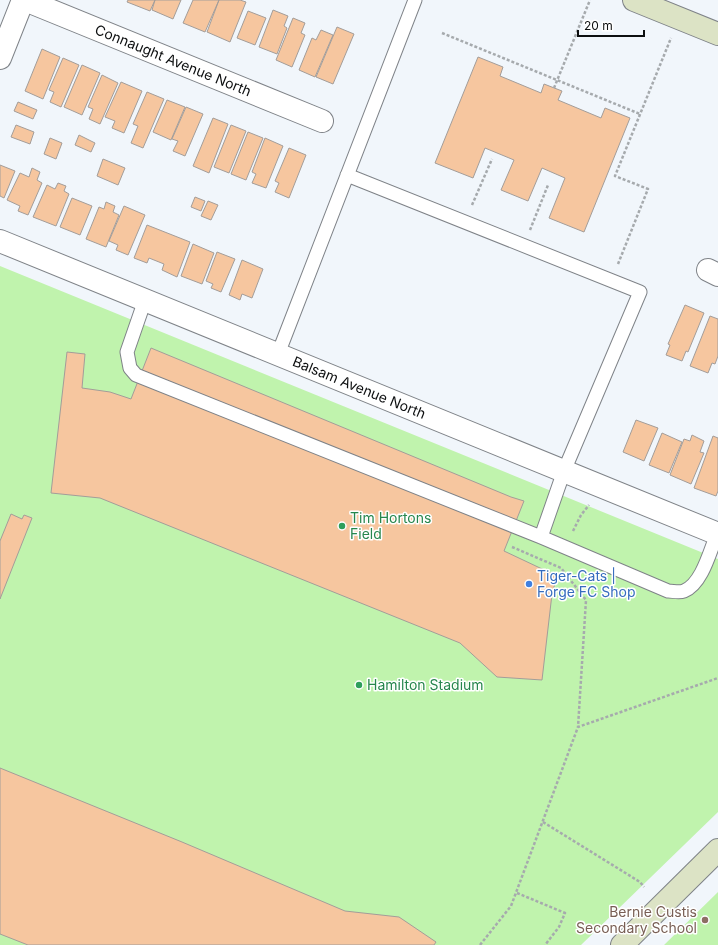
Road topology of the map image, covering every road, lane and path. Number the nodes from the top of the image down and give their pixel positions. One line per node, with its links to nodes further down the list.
1 (24, 0): 8 (street); 12 (street, Connaught Avenue North)
2 (416, 0): 14 (lane)
3 (590, 0): 9 (path)
4 (634, 0): 5 (main road)
5 (679, 18): 7 (main road); 11 (path)
6 (442, 33): 9 (path)
7 (718, 34)
8 (0, 58)
9 (557, 80): 10 (path); 11 (path)
10 (554, 88)
11 (640, 114): 19 (path)
12 (322, 120)
13 (492, 159): 16 (path)
14 (347, 175): 16 (lane); 21 (lane)
15 (548, 185): 18 (path)
16 (464, 222): 18 (lane)
17 (0, 241): 20 (street, Balsam Avenue North)
18 (523, 245): 19 (lane)
19 (611, 281): 22 (lane)
20 (145, 300): 21 (street, Balsam Avenue North); 25 (lane)
21 (278, 354): 22 (street, Balsam Avenue North)
22 (564, 471): 23 (street, Balsam Avenue North); 25 (lane)
23 (598, 485): 24 (street, Balsam Avenue North); 27 (path)
24 (718, 534): 27 (lane)
25 (541, 538): 27 (lane)
26 (512, 547): 28 (path)
27 (567, 548): 28 (path)
28 (561, 568): 30 (path)
29 (718, 678): 30 (path)
30 (578, 727): 31 (path)
31 (543, 822): 33 (path); 34 (path)
32 (718, 850): 37 (main road)
33 (644, 887)
34 (517, 893): 35 (path); 36 (path)
35 (480, 945)
36 (545, 945)
37 (622, 945)

